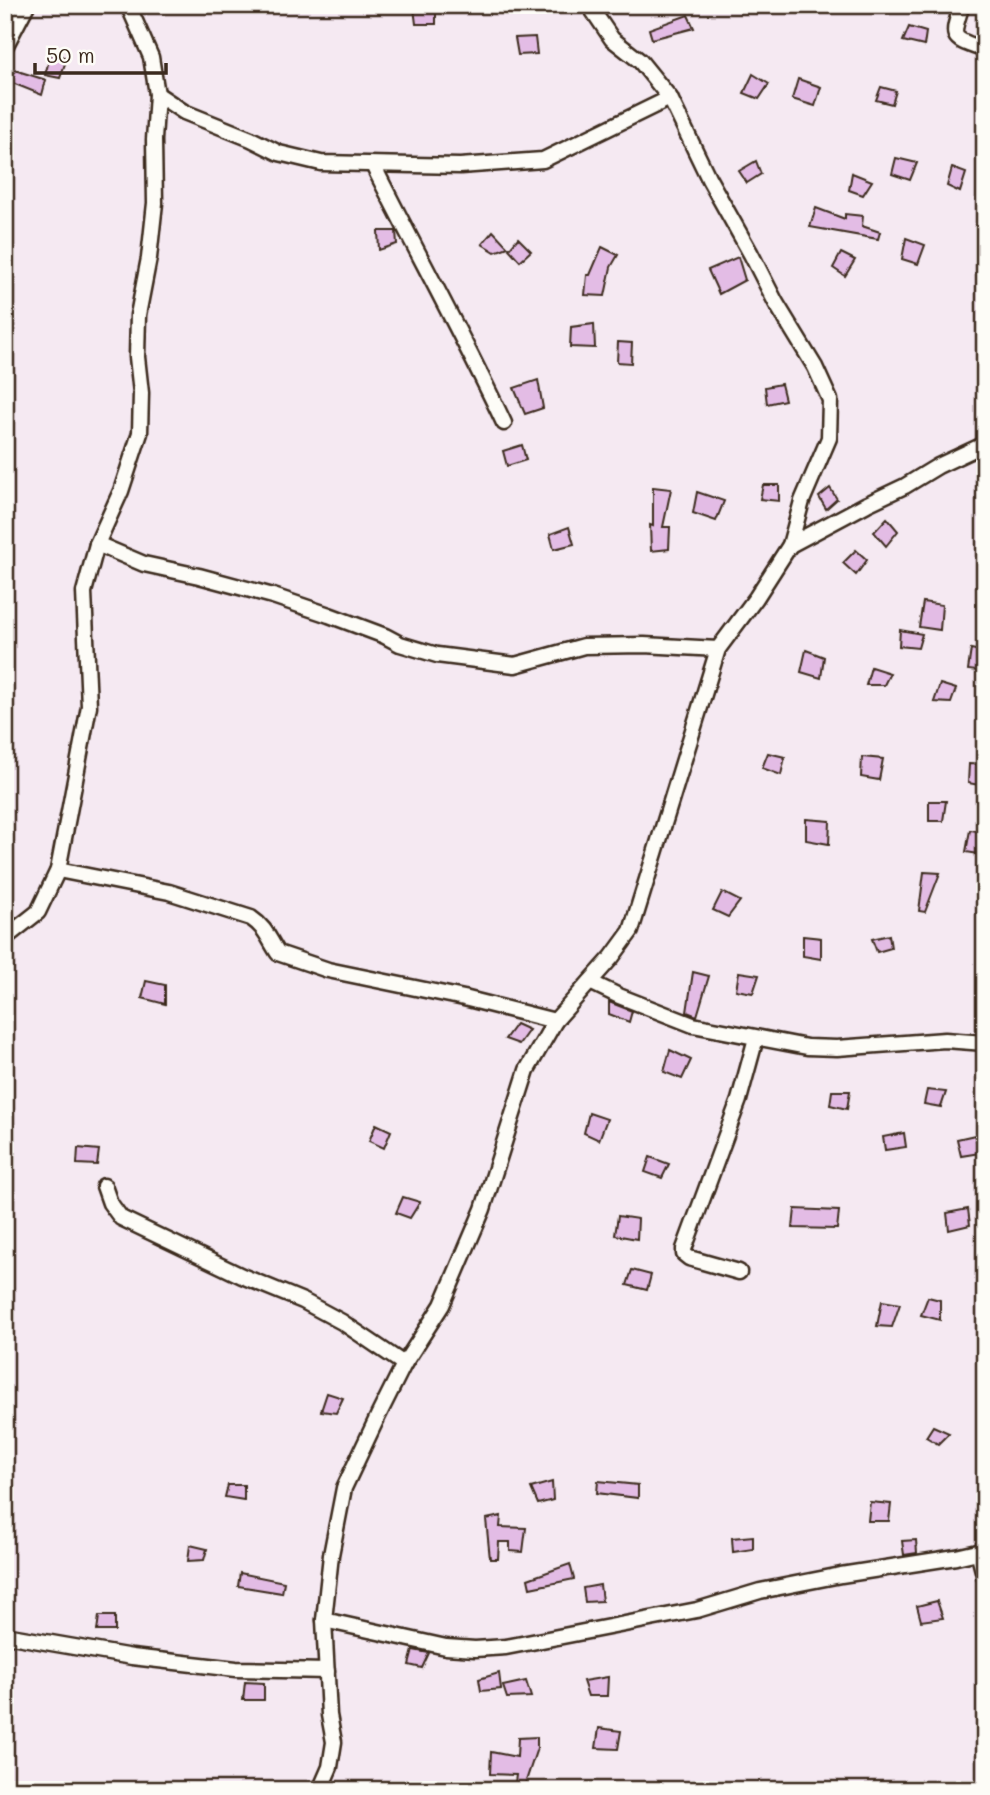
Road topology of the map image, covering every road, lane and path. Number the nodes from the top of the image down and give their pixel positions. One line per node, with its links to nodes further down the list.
1 (27, 5): 5 (street)
2 (128, 5): 7 (street)
3 (589, 5): 8 (street)
4 (962, 5): 6 (street)
5 (5, 47)
6 (985, 50)
7 (156, 94): 9 (street); 12 (street)
8 (670, 98): 9 (street); 13 (street)
9 (373, 165): 10 (street)
10 (504, 423)
11 (985, 443): 13 (street)
12 (97, 544): 14 (street); 15 (street)
13 (790, 545): 14 (street)
14 (718, 649): 17 (street)
15 (58, 870): 16 (street); 18 (street)
16 (5, 938)
17 (590, 982): 18 (street); 19 (street)
18 (555, 1021): 23 (street)
19 (756, 1038): 20 (street); 22 (street)
20 (985, 1043)
21 (104, 1186): 23 (street)
22 (739, 1272)
23 (404, 1364): 26 (street)
24 (981, 1549): 25 (street); 26 (street)
25 (985, 1578)
26 (324, 1620): 28 (street)
27 (5, 1635): 28 (street)
28 (327, 1671): 29 (street)
29 (320, 1790)

